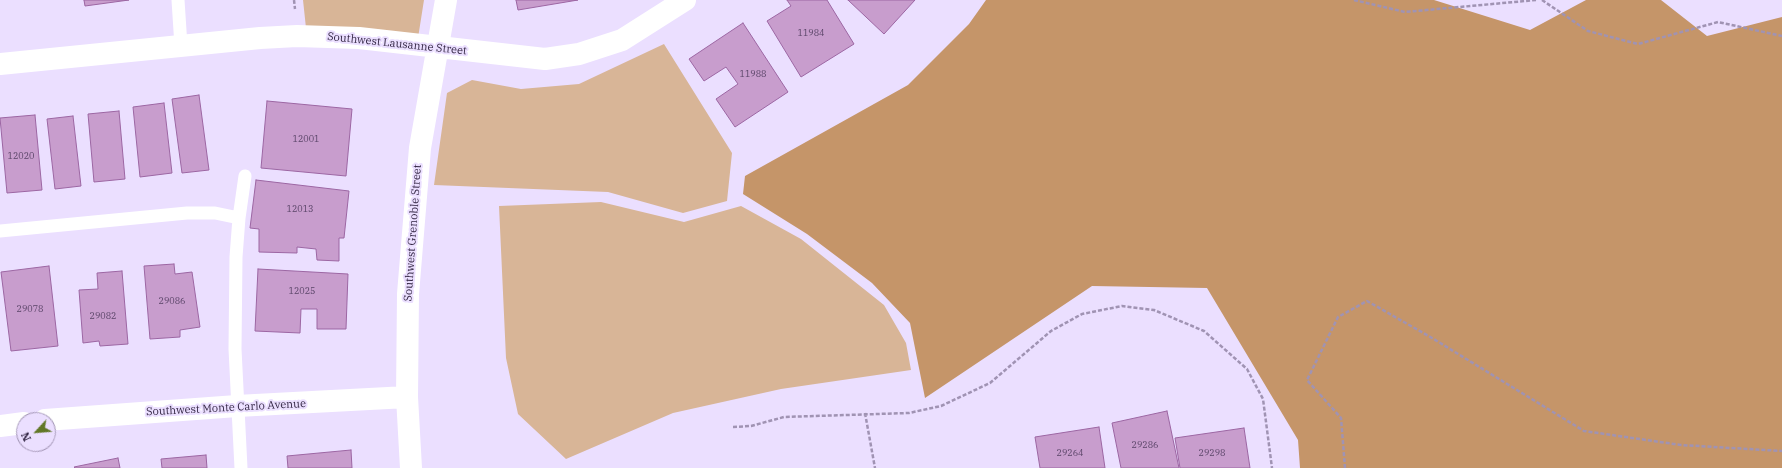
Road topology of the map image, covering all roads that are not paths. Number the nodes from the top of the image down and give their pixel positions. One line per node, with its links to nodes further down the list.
1 (178, 0): 4 (lane)
2 (446, 0): 5 (street, Southwest Grenoble Street)
3 (685, 0): 5 (street, Southwest Lausanne Street)
4 (181, 46): 5 (street, Southwest Lausanne Street); 6 (street, Southwest Lausanne Street)
5 (438, 47): 10 (street, Southwest Grenoble Street)
6 (0, 64)
7 (245, 176): 8 (lane)
8 (239, 218): 9 (lane); 11 (lane)
9 (0, 231)
10 (407, 398): 11 (street, Southwest Monte Carlo Avenue); 16 (street, Southwest Grenoble Street)
11 (237, 406): 12 (street, Southwest Monte Carlo Avenue); 15 (lane)
12 (56, 419)
13 (16, 424): 14 (street)
14 (0, 426)
15 (241, 468)
16 (411, 468)

